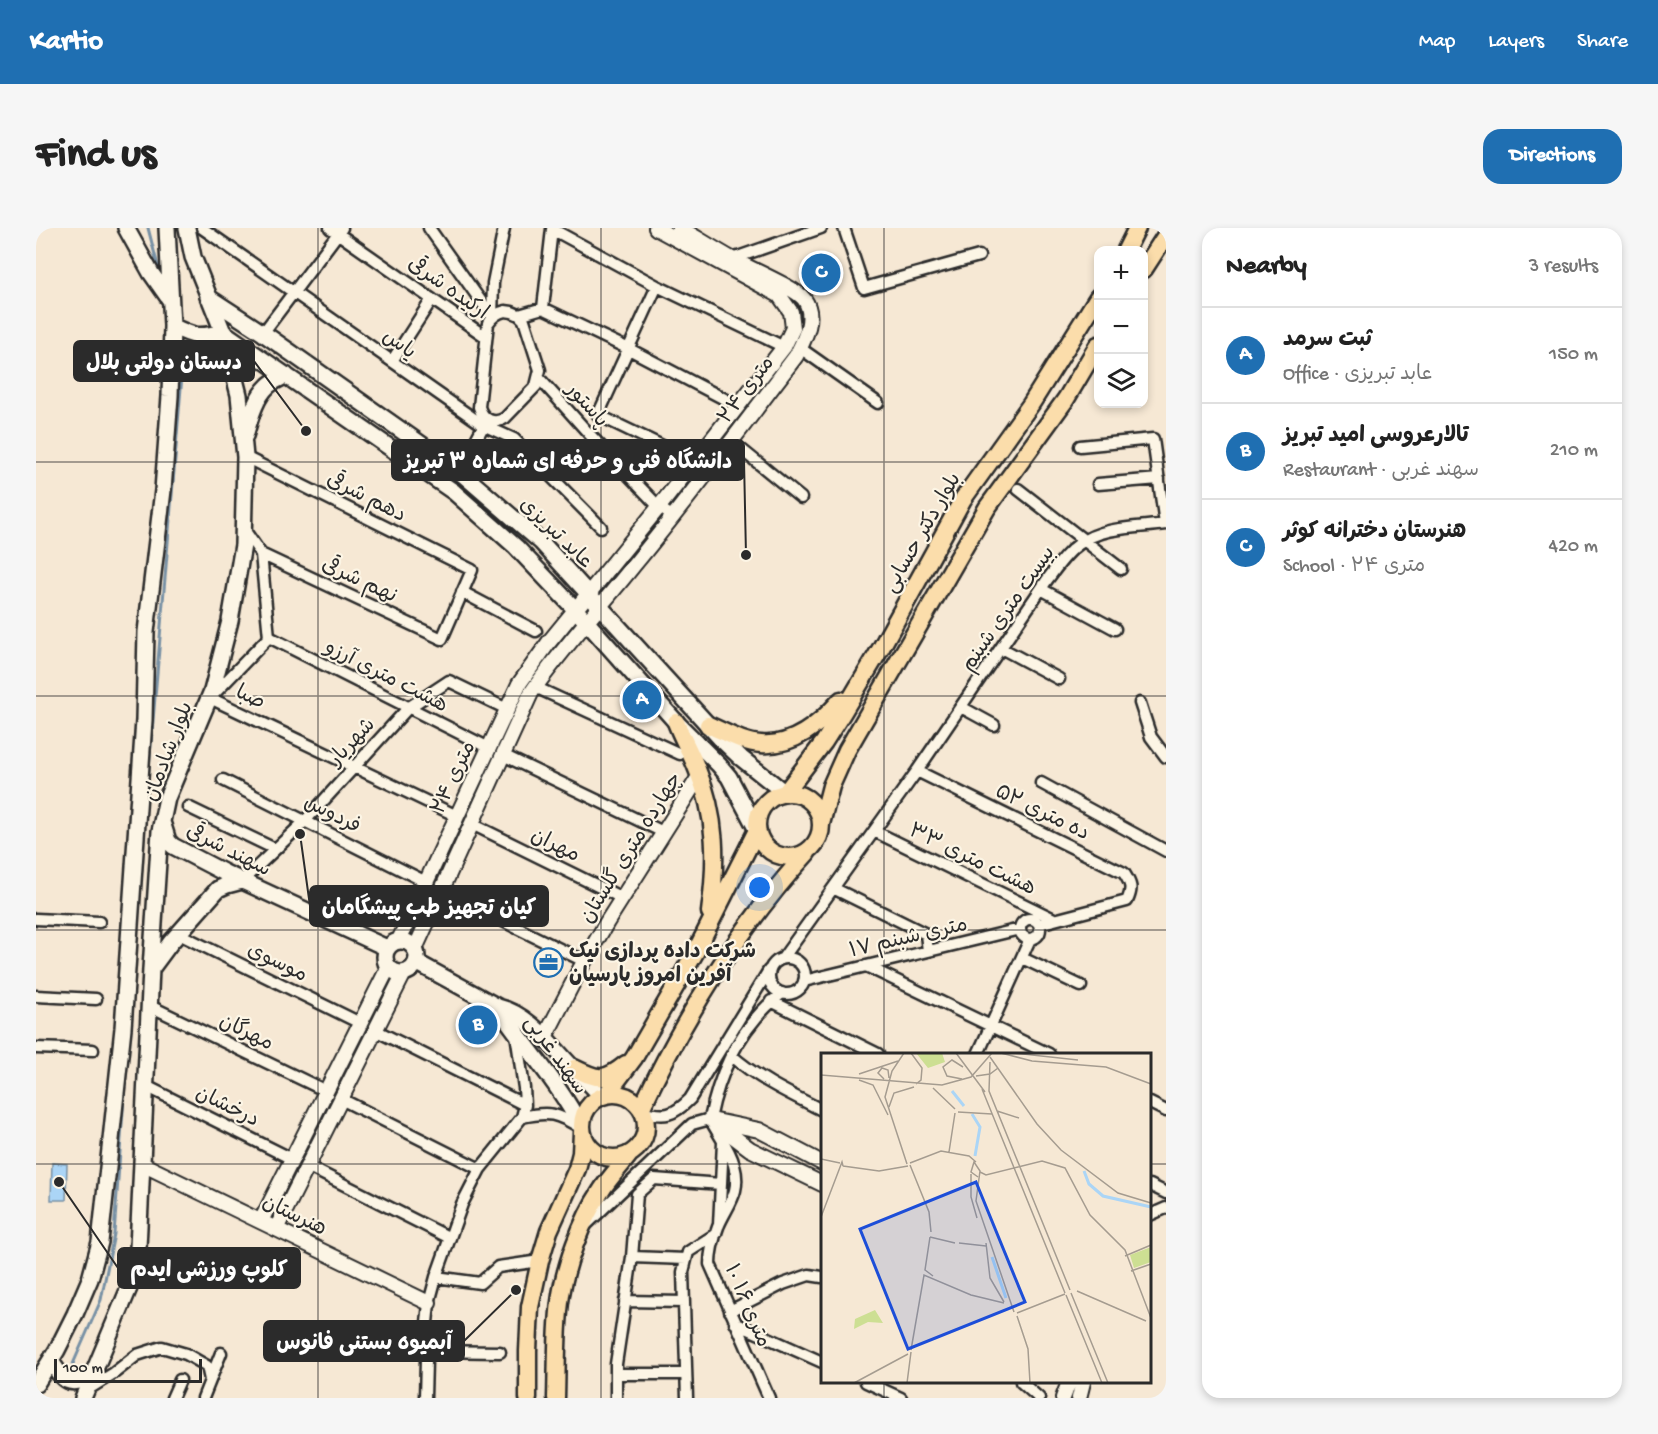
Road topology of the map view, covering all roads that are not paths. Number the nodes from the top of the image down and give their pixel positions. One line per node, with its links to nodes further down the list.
1 (126, 228): 24 (main road)
2 (167, 228): 24 (main road, بلوار شادمان)
3 (187, 228): 21 (main road, بلوار شادمان)
4 (202, 228): 20 (street, یاس)
5 (429, 228): 27 (street)
6 (504, 228): 27 (street)
7 (656, 228): 13 (street, ۲۴ متری)
8 (821, 228): 17 (street)
9 (844, 228): 16 (street)
10 (1137, 228): 15 (main road)
11 (1155, 228): 14 (main road)
12 (337, 230): 20 (street); 22 (street, ارکیده شرقی)
13 (680, 232): 17 (street, ۲۴ متری); 32 (street, ۲۴ متری)
14 (1166, 233): 18 (main road)
15 (1128, 246)
16 (979, 256)
17 (732, 259): 33 (street, ۲۴ متری)
18 (1148, 260)
19 (657, 286): 25 (street); 32 (street); 34 (street)
20 (294, 292): 30 (street); 36 (street, یاس)
21 (208, 297): 29 (main road, بلوار شادمان); 30 (main road, عابد تبریزی)
22 (432, 299): 31 (street, ارکیده شرقی); 36 (street)
23 (1096, 300): 69 (main road, بلوار دکتر حسابی)
24 (171, 301): 28 (main road, بلوار شادمان)
25 (543, 308): 26 (street); 34 (street)
26 (519, 315): 27 (street); 38 (street)
27 (492, 317): 31 (street)
28 (172, 327): 29 (main road); 191 (main road, بلوار شادمان)
29 (223, 332): 37 (main road, عابد تبریزی); 44 (main road, بلوار شادمان)
30 (263, 333): 46 (main road, عابد تبریزی)
31 (486, 337): 41 (street)
32 (784, 347): 40 (street, ۲۴ متری)
33 (800, 348): 39 (street); 42 (street, ۲۴ متری)
34 (629, 349): 40 (street); 45 (street)
35 (1094, 352): 96 (main road)
36 (392, 361): 41 (street, یاس)
37 (286, 375): 44 (main road); 63 (main road, عابد تبریزی)
38 (539, 378): 41 (street); 51 (street, پاستور)
39 (878, 403)
40 (738, 406): 51 (street, ۲۴ متری)
41 (485, 422): 46 (street); 54 (street, یاس)
42 (731, 441): 50 (street); 52 (street, ۲۴ متری)
43 (1080, 446): 47 (street)
44 (244, 449): 55 (main road, بلوار شادمان); 60 (street, دهم شرقی)
45 (681, 455)
46 (459, 471): 61 (main road, عابد تبریزی)
47 (1159, 479): 48 (street); 53 (street)
48 (1098, 484)
49 (1018, 489): 56 (street)
50 (801, 498)
51 (659, 507): 52 (street, پاستور); 61 (street, ۲۴ متری)
52 (673, 518): 62 (street, ۲۴ متری)
53 (1166, 524): 56 (street, بیست متری شبنم)
54 (602, 527)
55 (243, 528): 57 (street); 72 (main road, بلوار شادمان)
56 (1085, 540): 58 (street); 59 (street, بیست متری شبنم)
57 (261, 554): 60 (street, نهم شرقی); 67 (street)
58 (1121, 568)
59 (1041, 589): 65 (street); 68 (street, بیست متری شبنم)
60 (462, 592): 66 (street)
61 (588, 593): 62 (main road, عابد تبریزی); 63 (street, ۲۴ متری)
62 (601, 607): 64 (street, ۲۴ متری); 79 (main road, عابد تبریزی)
63 (575, 609): 64 (main road, عابد تبریزی); 74 (street, ۲۴ متری)
64 (587, 623): 71 (street, ۲۴ متری); 78 (main road, عابد تبریزی)
65 (1115, 629)
66 (536, 631)
67 (268, 637): 72 (street, صبا); 77 (street, هشت متری آرزو)
68 (1001, 648): 70 (street); 76 (street, بیست متری شبنم)
69 (864, 675): 79 (main road); 90 (main road, بلوار دکتر حسابی)
70 (1059, 679)
71 (535, 687): 75 (street, ۲۴ متری); 82 (street)
72 (210, 698): 85 (street, صبا); 94 (main road, بلوار شادمان)
73 (1140, 703): 84 (street)
74 (509, 704): 75 (street); 77 (street, شهریار); 81 (street, ۲۴ متری)
75 (525, 706): 83 (street, ۲۴ متری)
76 (961, 707): 80 (street); 86 (street, بیست متری شبنم)
77 (408, 708): 81 (street, هشت متری آرزو); 85 (street, شهریار)
78 (676, 722): 87 (main road); 97 (main road, عابد تبریزی)
79 (708, 725): 90 (main road, عابد تبریزی)
80 (994, 725)
81 (489, 748): 92 (street, ۲۴ متری)
82 (680, 754)
83 (503, 755): 95 (street, ۲۴ متری); 99 (street)
84 (1166, 757)
85 (353, 766): 92 (street, صبا); 93 (street, شهریار)
86 (917, 771): 98 (street, بیست متری شبنم); 109 (street, ده متری ۵۲)
87 (700, 776): 99 (street, چهارده متری گلستان); 112 (main road)
88 (223, 780): 93 (street, فردوس)
89 (1041, 783): 101 (street)
90 (785, 793): 96 (main road); 97 (main road)
91 (188, 807): 100 (street)
92 (457, 816): 104 (street, ۲۴ متری)
93 (305, 821): 100 (street, شهریار); 104 (street, فردوس)
94 (162, 823): 103 (main road, سهند شرقی); 124 (main road, بلوار شادمان)
95 (472, 824): 106 (street, ۲۴ متری); 107 (street, مهران)
96 (821, 824): 102 (main road)
97 (757, 830): 102 (main road); 112 (main road)
98 (874, 831): 105 (street, بیست متری شبنم); 109 (street, هشت متری ۳۳)
99 (663, 832): 107 (street, چهارده متری گلستان)
100 (275, 849): 103 (street, شهریار)
101 (1166, 851)
102 (807, 853): 155 (main road)
103 (242, 881): 114 (main road); 116 (main road, سهند شرقی)
104 (426, 882): 116 (street, ۲۴ متری)
105 (833, 888): 117 (street); 119 (street, بیست متری شبنم)
106 (442, 891): 118 (street, ۲۴ متری); 121 (street)
107 (622, 898): 121 (street, چهارده متری گلستان)
108 (36, 919): 110 (street)
109 (1054, 919): 111 (street)
110 (99, 922)
111 (1039, 924): 113 (street); 115 (street)
112 (708, 926): 146 (main road)
113 (1020, 929): 115 (street); 117 (street, ۱۷ متری شبنم)
114 (179, 934): 124 (main road); 135 (street, موسوی)
115 (1030, 939): 120 (street)
116 (393, 944): 118 (main road); 123 (main road)
117 (928, 951): 122 (street, ۱۷ متری شبنم)
118 (416, 956): 126 (main road); 134 (main road, سهند غربی)
119 (783, 958): 125 (street); 127 (street)
120 (1022, 958): 128 (street); 136 (street)
121 (584, 961): 139 (street, چهارده متری گلستان)
122 (866, 966): 127 (street, ۱۷ متری شبنم); 136 (street)
123 (388, 968): 126 (main road); 135 (street)
124 (151, 969): 133 (main road, بلوار شادمان)
125 (770, 970): 129 (street); 155 (street)
126 (404, 973): 137 (street)
127 (804, 981): 129 (street)
128 (1081, 986)
129 (782, 993): 132 (street)
130 (36, 996): 131 (street)
131 (96, 999)
132 (771, 1001): 142 (street); 145 (street)
133 (150, 1006): 148 (main road, بلوار شادمان); 149 (street, مهرگان)
134 (498, 1006): 138 (main road, سهند غربی); 139 (main road, سهند غربی)
135 (360, 1023): 149 (street)
136 (991, 1026): 143 (street); 144 (street)
137 (375, 1030): 151 (street); 153 (street)
138 (515, 1031): 153 (street); 159 (main road, سهند غربی)
139 (545, 1037): 147 (main road, سهند غربی)
140 (36, 1048): 141 (street)
141 (93, 1050)
142 (876, 1053)
143 (978, 1053)
144 (1047, 1053)
145 (730, 1055): 154 (street); 158 (street)
146 (634, 1058): 147 (main road); 150 (main road)
147 (574, 1068): 150 (main road, سهند غربی)
148 (146, 1086): 162 (street, درخشان); 164 (main road, بلوار شادمان)
149 (326, 1091): 162 (street)
150 (604, 1095): 155 (main road); 159 (main road)
151 (341, 1099): 165 (street); 166 (street)
152 (1151, 1104): 156 (street)
153 (525, 1105): 157 (street)
154 (821, 1109)
155 (642, 1110): 161 (main road)
156 (1166, 1112)
157 (522, 1117): 159 (street); 166 (street)
158 (710, 1119): 160 (street); 163 (street); 168 (street); 175 (street)
159 (581, 1129): 161 (main road); 180 (main road)
160 (723, 1142): 167 (street); 176 (street)
161 (629, 1155): 175 (main road)
162 (292, 1159): 173 (street)
163 (821, 1162)
164 (142, 1164): 173 (street, هنرستان); 202 (main road, بلوار شادمان)
165 (307, 1166): 174 (street); 177 (street)
166 (480, 1169): 177 (street)
167 (721, 1184): 176 (street); 178 (street)
168 (821, 1184)
169 (1151, 1186): 170 (street)
170 (1166, 1193)
171 (1166, 1208): 172 (street)
172 (1151, 1214)
173 (261, 1221): 174 (street, هنرستان)
174 (276, 1228): 184 (street, هنرستان)
175 (582, 1228): 207 (main road)
176 (717, 1229): 179 (street); 186 (street, ۱۰ متری ۱۶)
177 (450, 1238): 181 (street)
178 (632, 1257): 179 (street); 183 (street)
179 (686, 1259): 185 (street)
180 (540, 1261): 181 (street); 206 (main road)
181 (436, 1277): 184 (street)
182 (821, 1277): 186 (street)
183 (625, 1301): 185 (street); 193 (street)
184 (429, 1302): 188 (street)
185 (684, 1302): 194 (street)
186 (730, 1311): 187 (street, ۱۰ متری ۱۶)
187 (735, 1323): 192 (street); 210 (street, ۱۰ متری ۱۶)
188 (426, 1351): 189 (street); 205 (street)
189 (500, 1352)
190 (221, 1353): 196 (street)
191 (51, 1361): 201 (main road, بلوار شادمان); 202 (main road)
192 (821, 1362)
193 (616, 1374): 194 (street); 208 (street)
194 (686, 1374): 209 (street)
195 (180, 1380): 203 (street)
196 (210, 1380): 202 (street); 204 (street)
197 (868, 1383): 211 (street)
198 (1022, 1383): 212 (street)
199 (1068, 1383): 213 (street)
200 (1083, 1383): 214 (street)
201 (36, 1384)
202 (87, 1388)
203 (172, 1398)
204 (203, 1398)
205 (425, 1398)
206 (528, 1398)
207 (556, 1398)
208 (616, 1398)
209 (687, 1398)
210 (769, 1398)
211 (901, 1398)
212 (1039, 1398)
213 (1063, 1398)
214 (1079, 1398)

